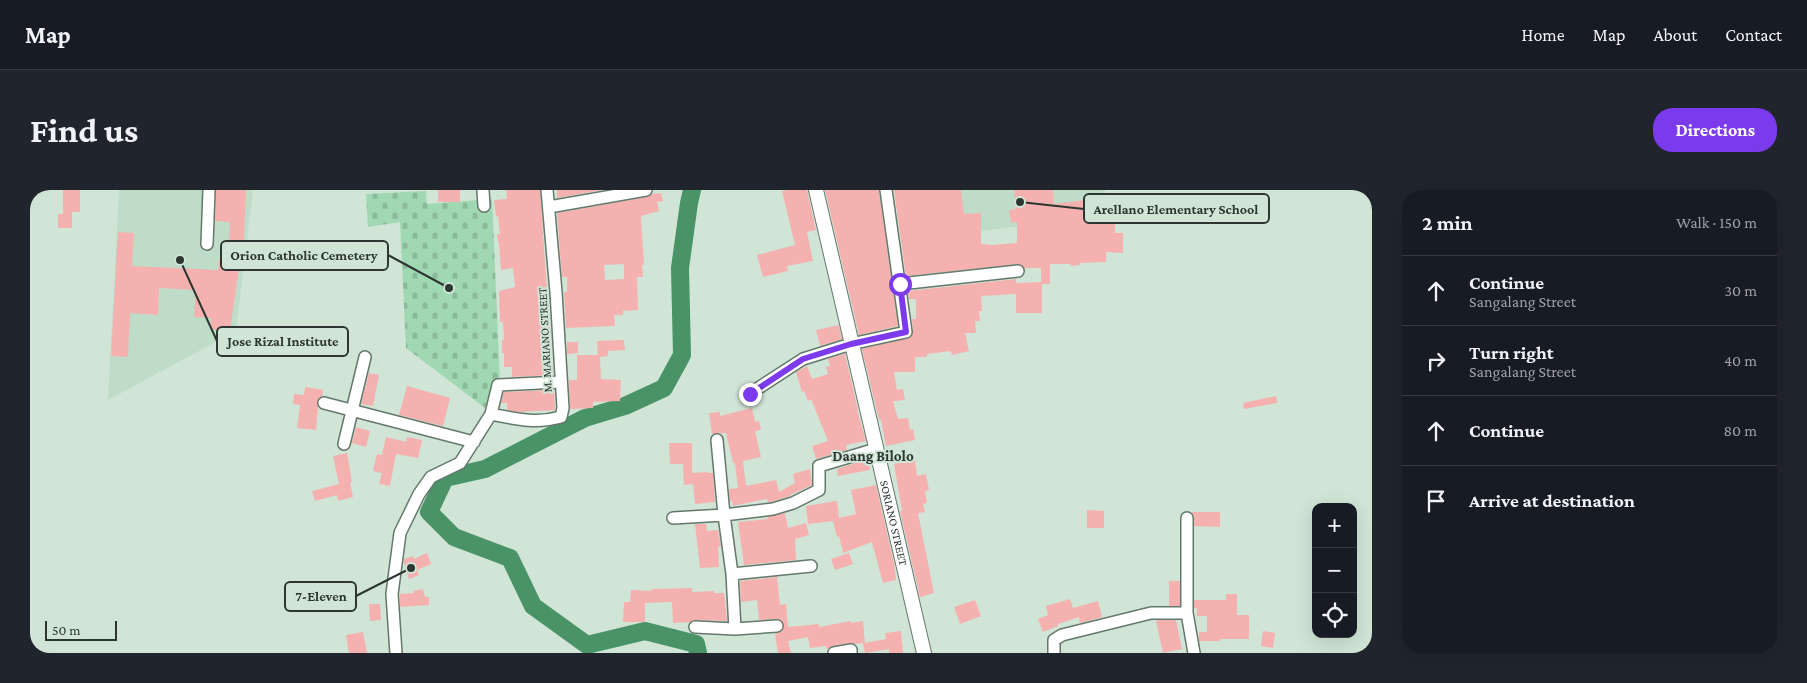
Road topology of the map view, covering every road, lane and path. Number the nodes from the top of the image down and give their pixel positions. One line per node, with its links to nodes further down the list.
1 (209, 190): 9 (street)
2 (483, 190): 7 (street)
3 (547, 190): 8 (street, M. MARIANO STREET)
4 (646, 190): 8 (street)
5 (816, 190): 12 (main road, SORIANO STREET)
6 (886, 190): 11 (street)
7 (484, 206)
8 (549, 206): 14 (street, M. MARIANO STREET)
9 (207, 244)
10 (1018, 271): 11 (street)
11 (900, 284): 12 (street)
12 (851, 344): 15 (street); 22 (main road, SORIANO STREET)
13 (365, 357): 17 (street)
14 (562, 382): 18 (street); 18 (street, M. MARIANO STREET)
15 (750, 394)
16 (324, 403): 17 (street)
17 (353, 411): 20 (street); 21 (street)
18 (491, 414): 20 (street)
19 (717, 440): 23 (street)
20 (474, 442): 32 (street)
21 (344, 444)
22 (876, 450): 23 (street); 35 (main road, SORIANO STREET)
23 (724, 515): 24 (street); 27 (street)
24 (673, 518)
25 (1187, 518): 28 (street)
26 (811, 566): 27 (street)
27 (732, 574): 31 (street)
28 (1187, 613): 36 (street); 37 (street)
29 (778, 626): 31 (street)
30 (695, 627): 31 (street)
31 (735, 629)
32 (396, 653)
33 (834, 653): 34 (street)
34 (851, 653)
35 (924, 653)
36 (1054, 653)
37 (1194, 653)

